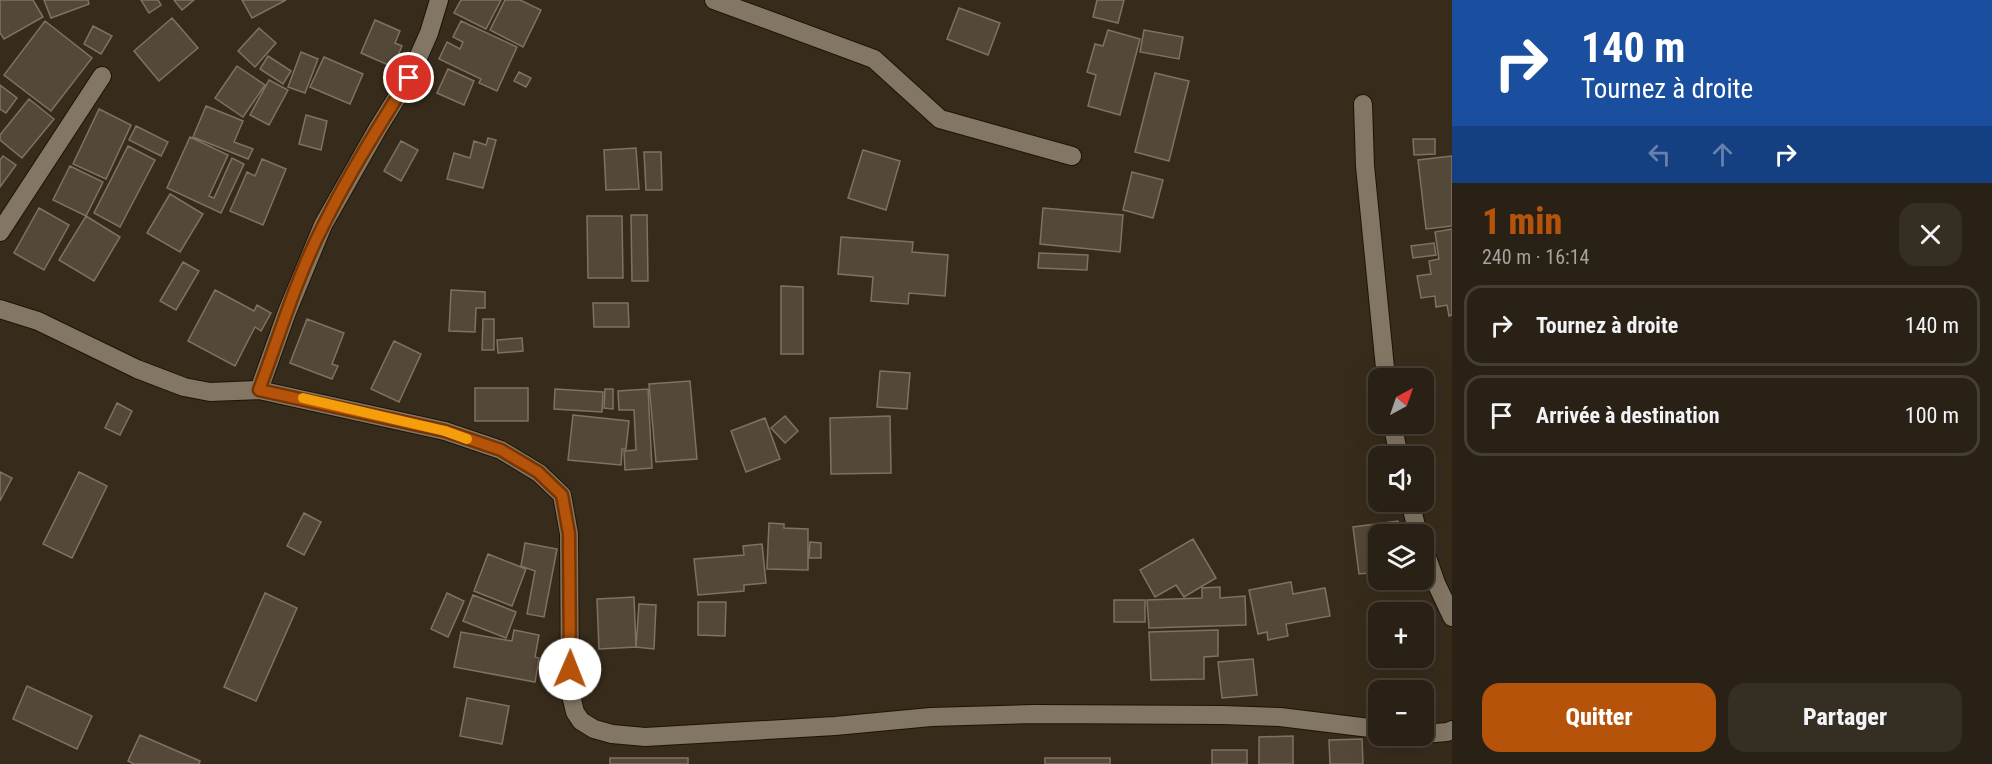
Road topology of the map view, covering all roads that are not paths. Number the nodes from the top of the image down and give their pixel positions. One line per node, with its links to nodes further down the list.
1 (439, 0): 9 (street)
2 (714, 0): 5 (street)
3 (102, 76): 6 (street)
4 (1364, 105): 8 (street)
5 (1072, 156)
6 (0, 232)
7 (0, 309): 9 (street)
8 (1385, 368)
9 (259, 390): 12 (street)
10 (1434, 577): 11 (street)
11 (1452, 617)
12 (1368, 728)
13 (1452, 730): 14 (street)
14 (1434, 733)

